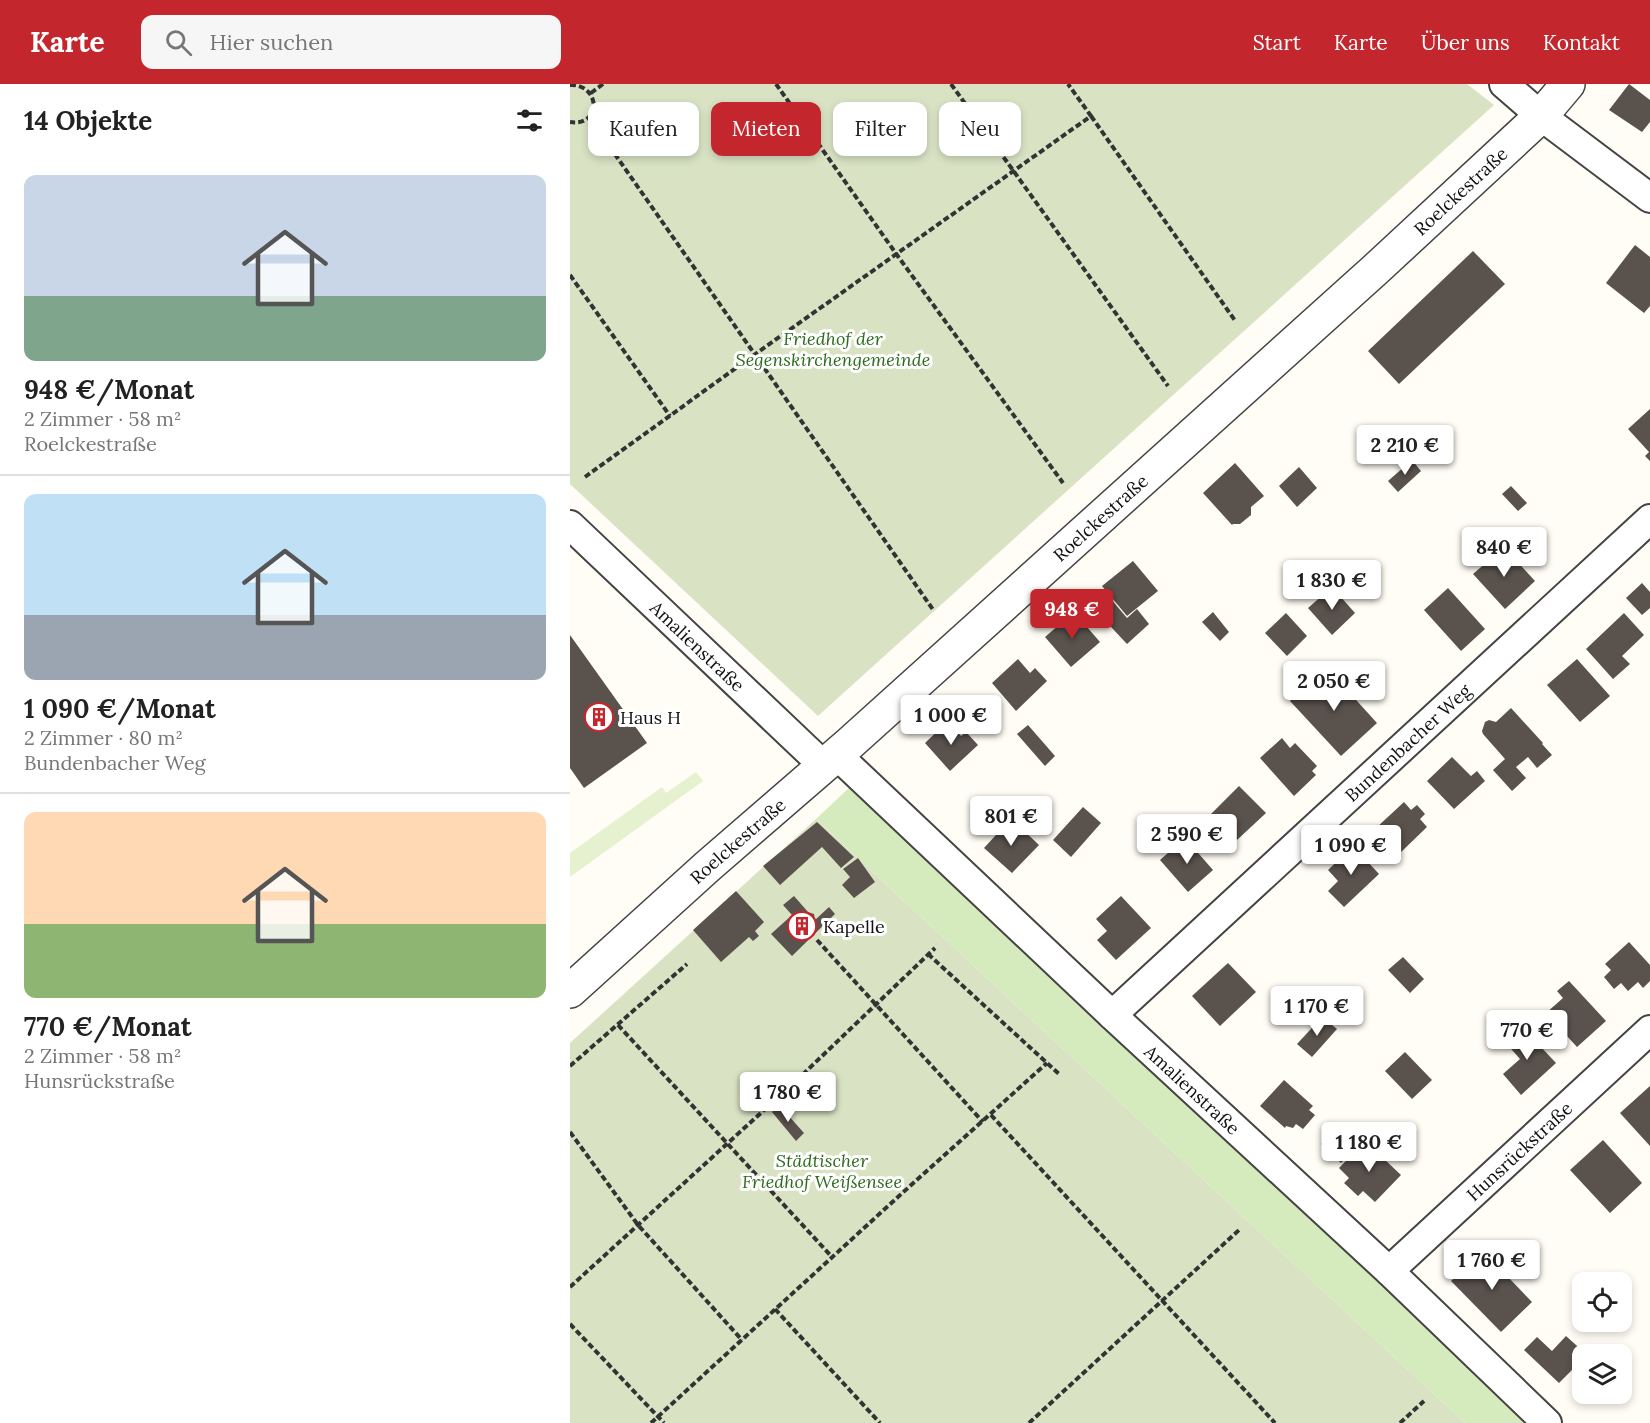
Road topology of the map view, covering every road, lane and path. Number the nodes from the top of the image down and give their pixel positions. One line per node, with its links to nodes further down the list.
1 (603, 84): 8 (path)
2 (776, 84): 17 (path)
3 (951, 84): 15 (path)
4 (1068, 84): 10 (path)
5 (1504, 84): 11 (street)
6 (1568, 84): 11 (street, Roelckestraße)
7 (570, 85): 8 (path)
8 (591, 93): 9 (path)
9 (594, 102)
10 (1091, 116): 15 (path); 19 (path)
11 (1542, 116): 16 (street); 28 (street, Roelckestraße)
12 (588, 118): 13 (path)
13 (570, 122)
14 (616, 156): 20 (path)
15 (1014, 171): 17 (path); 21 (path)
16 (1650, 198)
17 (897, 255): 20 (path); 24 (path)
18 (570, 275): 22 (path)
19 (1236, 322)
20 (754, 355): 22 (path); 27 (path)
21 (1168, 386)
22 (670, 416): 23 (path)
23 (585, 477)
24 (1063, 483)
25 (1650, 519): 35 (street, Bundenbacher Weg)
26 (570, 525): 28 (street, Amalienstraße)
27 (934, 611)
28 (830, 760): 33 (street, Roelckestraße); 35 (street, Amalienstraße)
29 (817, 940): 34 (path)
30 (935, 948): 31 (path)
31 (928, 954): 34 (path); 38 (path)
32 (687, 964): 36 (path)
33 (570, 991)
34 (876, 1004): 42 (path); 44 (path)
35 (1112, 1015): 48 (street, Amalienstraße)
36 (618, 1025): 39 (path); 44 (path)
37 (1650, 1030): 48 (street, Hunsrückstraße)
38 (1047, 1063): 40 (path); 41 (path)
39 (570, 1066)
40 (1059, 1074)
41 (991, 1115): 42 (path); 50 (path)
42 (983, 1122): 47 (path)
43 (570, 1132): 45 (path)
44 (728, 1143): 45 (path); 47 (path)
45 (638, 1225): 49 (path); 53 (path)
46 (1239, 1230): 50 (path)
47 (832, 1257): 51 (path)
48 (1389, 1271): 62 (street, Amalienstraße)
49 (570, 1287)
50 (1162, 1300): 59 (path); 60 (path)
51 (775, 1309): 53 (path); 58 (path)
52 (570, 1324): 55 (path)
53 (742, 1340): 55 (path)
54 (1424, 1401): 61 (path)
55 (658, 1417): 56 (path); 57 (path)
56 (651, 1423)
57 (664, 1423)
58 (880, 1423)
59 (1029, 1423)
60 (1275, 1423)
61 (1400, 1423)
62 (1547, 1423)

